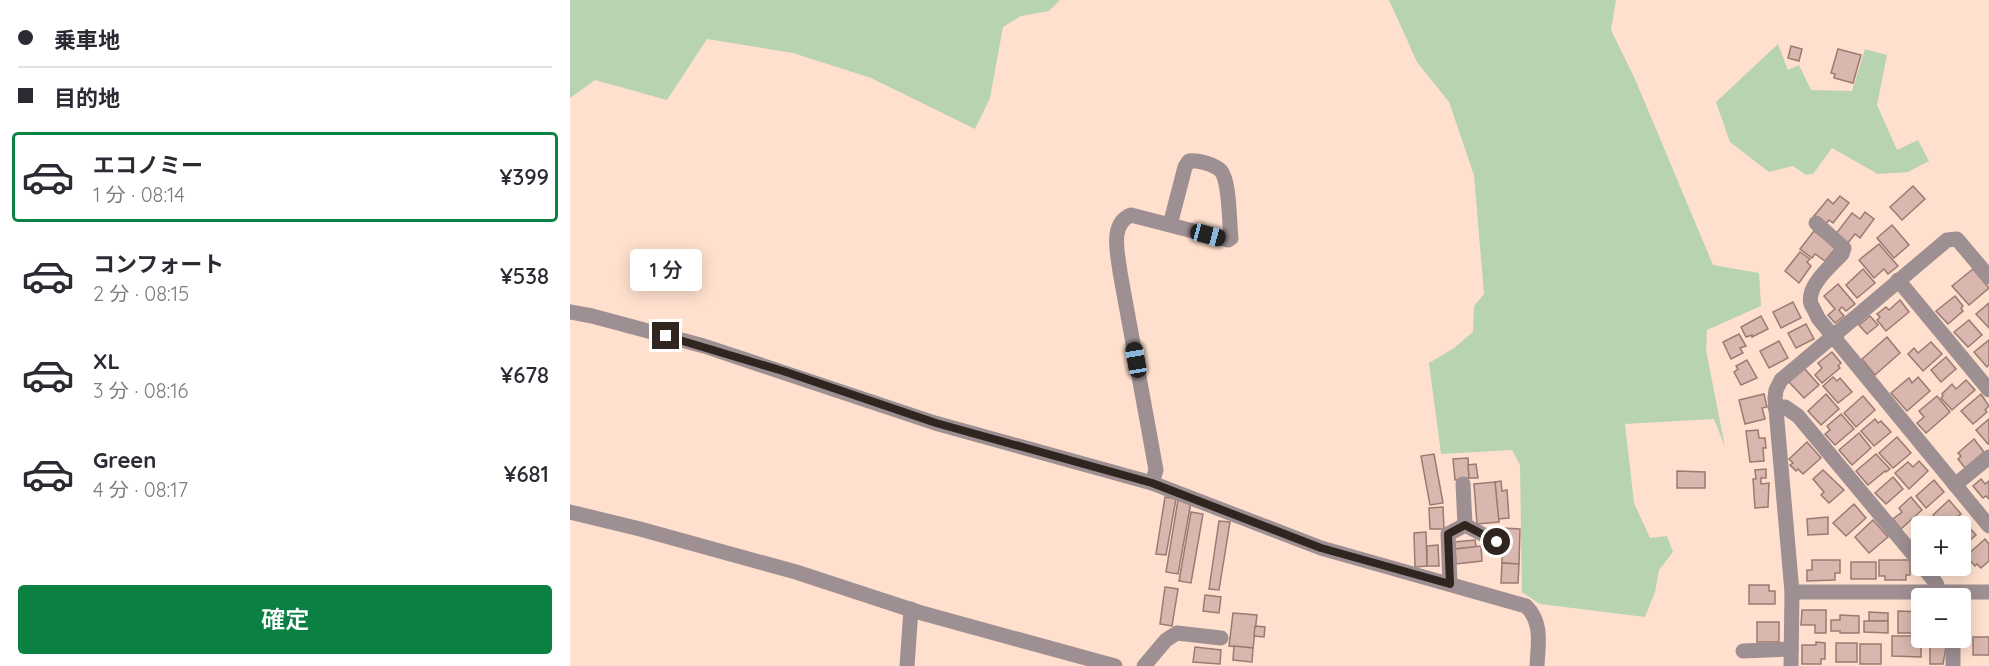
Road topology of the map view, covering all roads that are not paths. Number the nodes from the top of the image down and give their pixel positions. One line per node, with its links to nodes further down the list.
1 (1816, 223): 6 (street)
2 (1170, 225): 2 (street); 10 (street)
3 (1989, 277): 4 (street)
4 (1898, 280): 6 (street); 7 (street)
5 (570, 312): 10 (street)
6 (1834, 336): 8 (street); 12 (street)
7 (1989, 390)
8 (1775, 407): 17 (street); 21 (street)
9 (1989, 457): 12 (street)
10 (1152, 483): 19 (street)
11 (1463, 484): 14 (street)
12 (1955, 485): 15 (street)
13 (570, 512): 25 (street)
14 (1465, 525): 16 (street); 19 (street)
15 (1989, 526)
16 (1497, 542)
17 (1911, 552)
18 (1931, 576): 20 (street)
19 (1450, 584): 33 (street)
20 (1941, 588)
21 (1792, 592): 24 (street); 28 (street)
22 (1989, 592): 23 (street)
23 (1971, 593)
24 (1911, 594)
25 (910, 609): 30 (street); 31 (street)
26 (1221, 638): 32 (street)
27 (1953, 648): 35 (street)
28 (1791, 649): 29 (street); 34 (street)
29 (1743, 651)
30 (907, 666)
31 (1115, 666)
32 (1144, 666)
33 (1537, 666)
34 (1791, 666)
35 (1953, 666)

